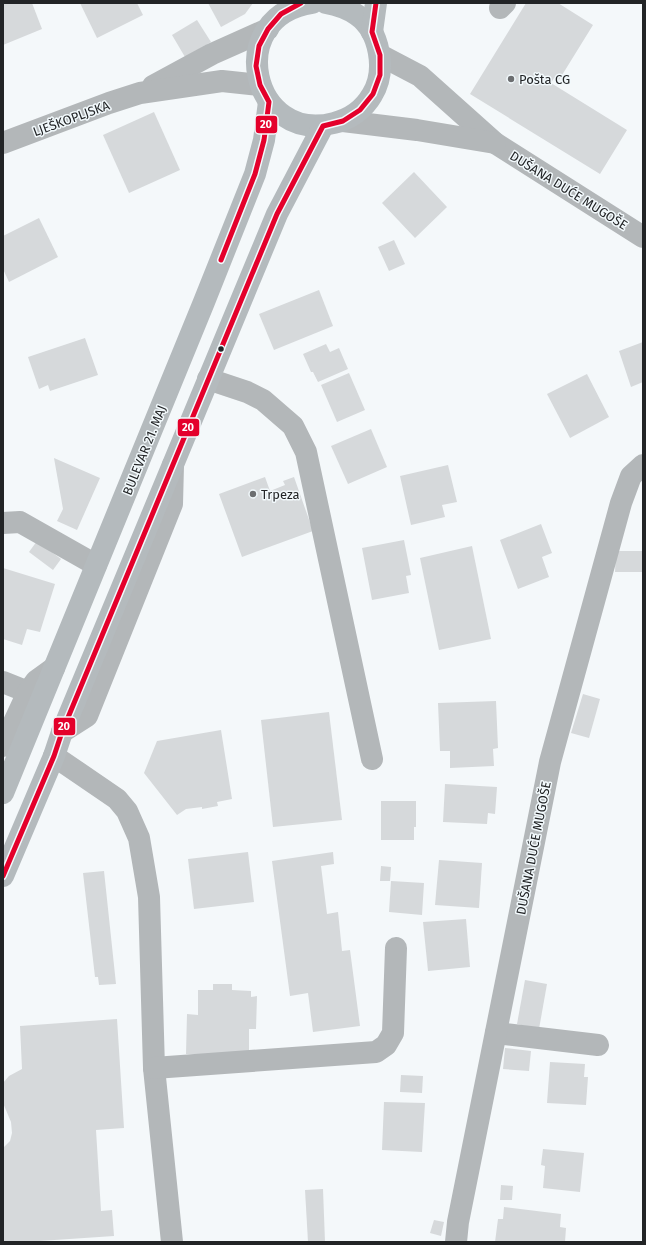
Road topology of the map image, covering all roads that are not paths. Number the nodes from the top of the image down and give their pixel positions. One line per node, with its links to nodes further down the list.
1 (326, 3): 5 (main road)
2 (376, 3): 5 (main road)
3 (304, 4): 4 (main road, BULEVAR 21. MAJ)
4 (268, 29): 7 (street, LJEŠKOPLJSKA); 8 (main road, BULEVAR 21. MAJ)
5 (372, 32): 6 (main road)
6 (380, 55): 9 (main road); 11 (street, DUŠANA DUĆE MUGOŠE)
7 (140, 93): 8 (street, LJEŠKOPLJSKA); 10 (street, LJEŠKOPLJSKA)
8 (265, 94): 9 (main road); 16 (main road, BULEVAR 21. MAJ)
9 (333, 124): 11 (street, DUŠANA DUĆE MUGOŠE); 13 (main road)
10 (3, 143)
11 (495, 143): 12 (street, DUŠANA DUĆE MUGOŠE)
12 (643, 237)
13 (208, 379): 21 (main road); 22 (street)
14 (643, 464): 26 (street, DUŠANA DUĆE MUGOŠE)
15 (3, 523): 16 (street)
16 (96, 565): 17 (main road, BULEVAR 21. MAJ)
17 (54, 668): 19 (street); 23 (main road, BULEVAR 21. MAJ)
18 (3, 682): 19 (street)
19 (28, 692): 20 (street)
20 (5, 734)
21 (54, 756): 24 (main road); 28 (street)
22 (372, 759)
23 (3, 793)
24 (3, 876)
25 (396, 948): 28 (street)
26 (496, 1033): 27 (street); 30 (street, DUŠANA DUĆE MUGOŠE)
27 (598, 1045)
28 (154, 1068): 29 (street)
29 (172, 1242)
30 (456, 1242)

